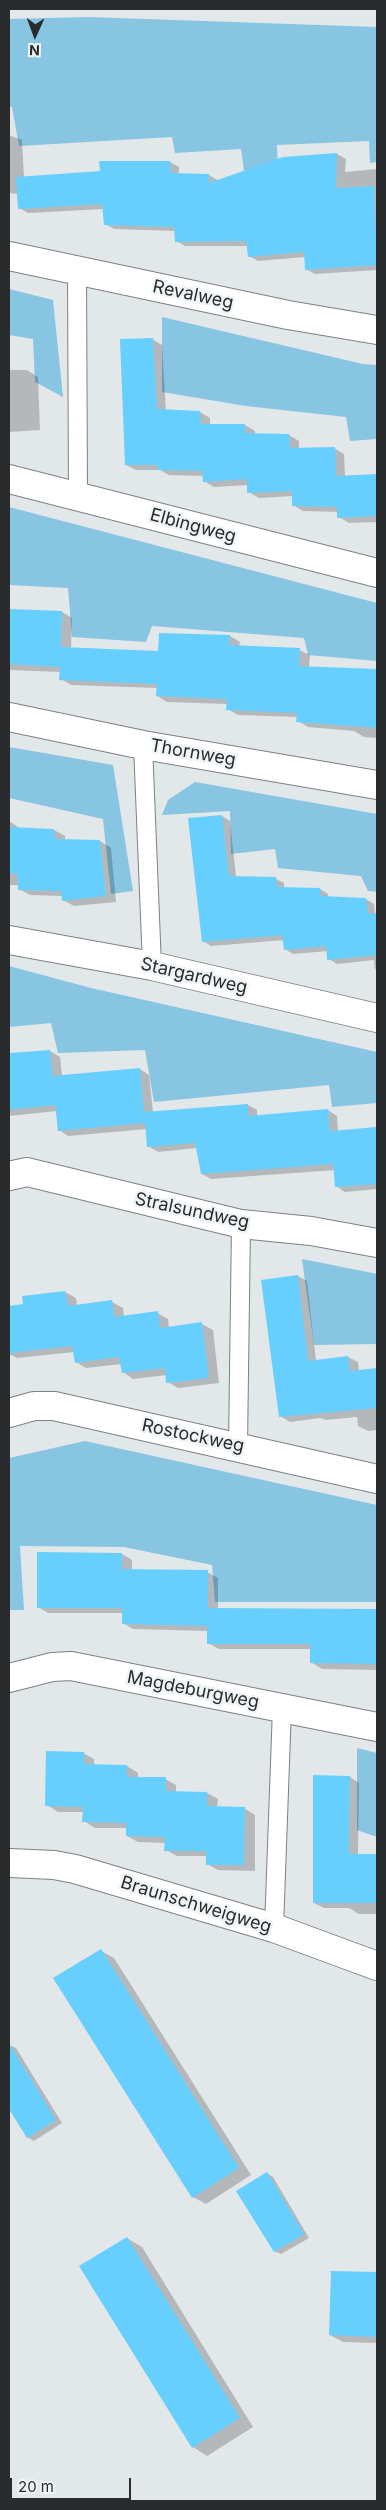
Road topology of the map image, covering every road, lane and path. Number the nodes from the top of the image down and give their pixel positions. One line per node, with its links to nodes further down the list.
1 (9, 256): 2 (street, Revalweg)
2 (77, 271): 3 (street, Revalweg); 5 (lane)
3 (377, 330)
4 (9, 479): 5 (street, Elbingweg)
5 (78, 496): 6 (street, Elbingweg)
6 (377, 573)
7 (9, 717): 8 (street, Thornweg)
8 (144, 745): 9 (street, Thornweg); 11 (lane)
9 (377, 785)
10 (9, 940): 11 (street, Stargardweg)
11 (152, 966): 12 (street, Stargardweg)
12 (377, 1018)
13 (9, 1176): 14 (street, Stralsundweg)
14 (241, 1224): 15 (street, Stralsundweg); 17 (lane)
15 (377, 1243)
16 (9, 1413): 17 (street, Rostockweg)
17 (238, 1446): 18 (street, Rostockweg)
18 (377, 1479)
19 (10, 1678): 20 (street, Magdeburgweg)
20 (282, 1708): 21 (street, Magdeburgweg); 23 (lane)
21 (377, 1727)
22 (10, 1863): 23 (street, Braunschweigweg)
23 (274, 1928): 24 (street, Braunschweigweg)
24 (377, 1966)

